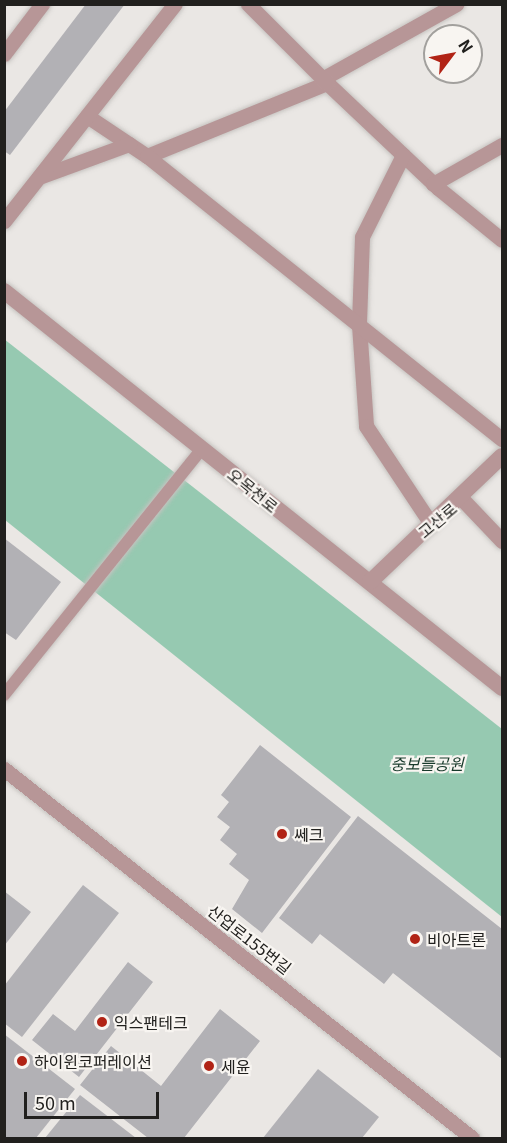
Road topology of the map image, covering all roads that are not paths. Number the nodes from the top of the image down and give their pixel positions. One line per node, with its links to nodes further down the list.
1 (42, 4): 5 (street)
2 (175, 4): 7 (street)
3 (248, 4): 6 (street)
4 (456, 4): 6 (street)
5 (4, 54)
6 (325, 81): 10 (street); 11 (street)
7 (87, 116): 8 (street); 12 (street)
8 (129, 144): 11 (street); 12 (street)
9 (502, 145): 13 (street)
10 (403, 155): 13 (street); 17 (street)
11 (147, 156): 17 (street)
12 (39, 177): 14 (street)
13 (433, 184): 15 (street)
14 (4, 221)
15 (502, 240)
16 (4, 291): 19 (street, 오목천로)
17 (359, 325): 18 (street); 22 (street)
18 (502, 439)
19 (202, 449): 24 (street, 오목천로); 26 (street)
20 (502, 456): 21 (street, 고산로)
21 (462, 499): 22 (street, 고산로); 23 (street)
22 (431, 524): 24 (street, 고산로)
23 (502, 541)
24 (370, 582): 25 (street, 오목천로)
25 (502, 688)
26 (4, 695)
27 (4, 769): 28 (street, 산업로155번길)
28 (472, 1138)

